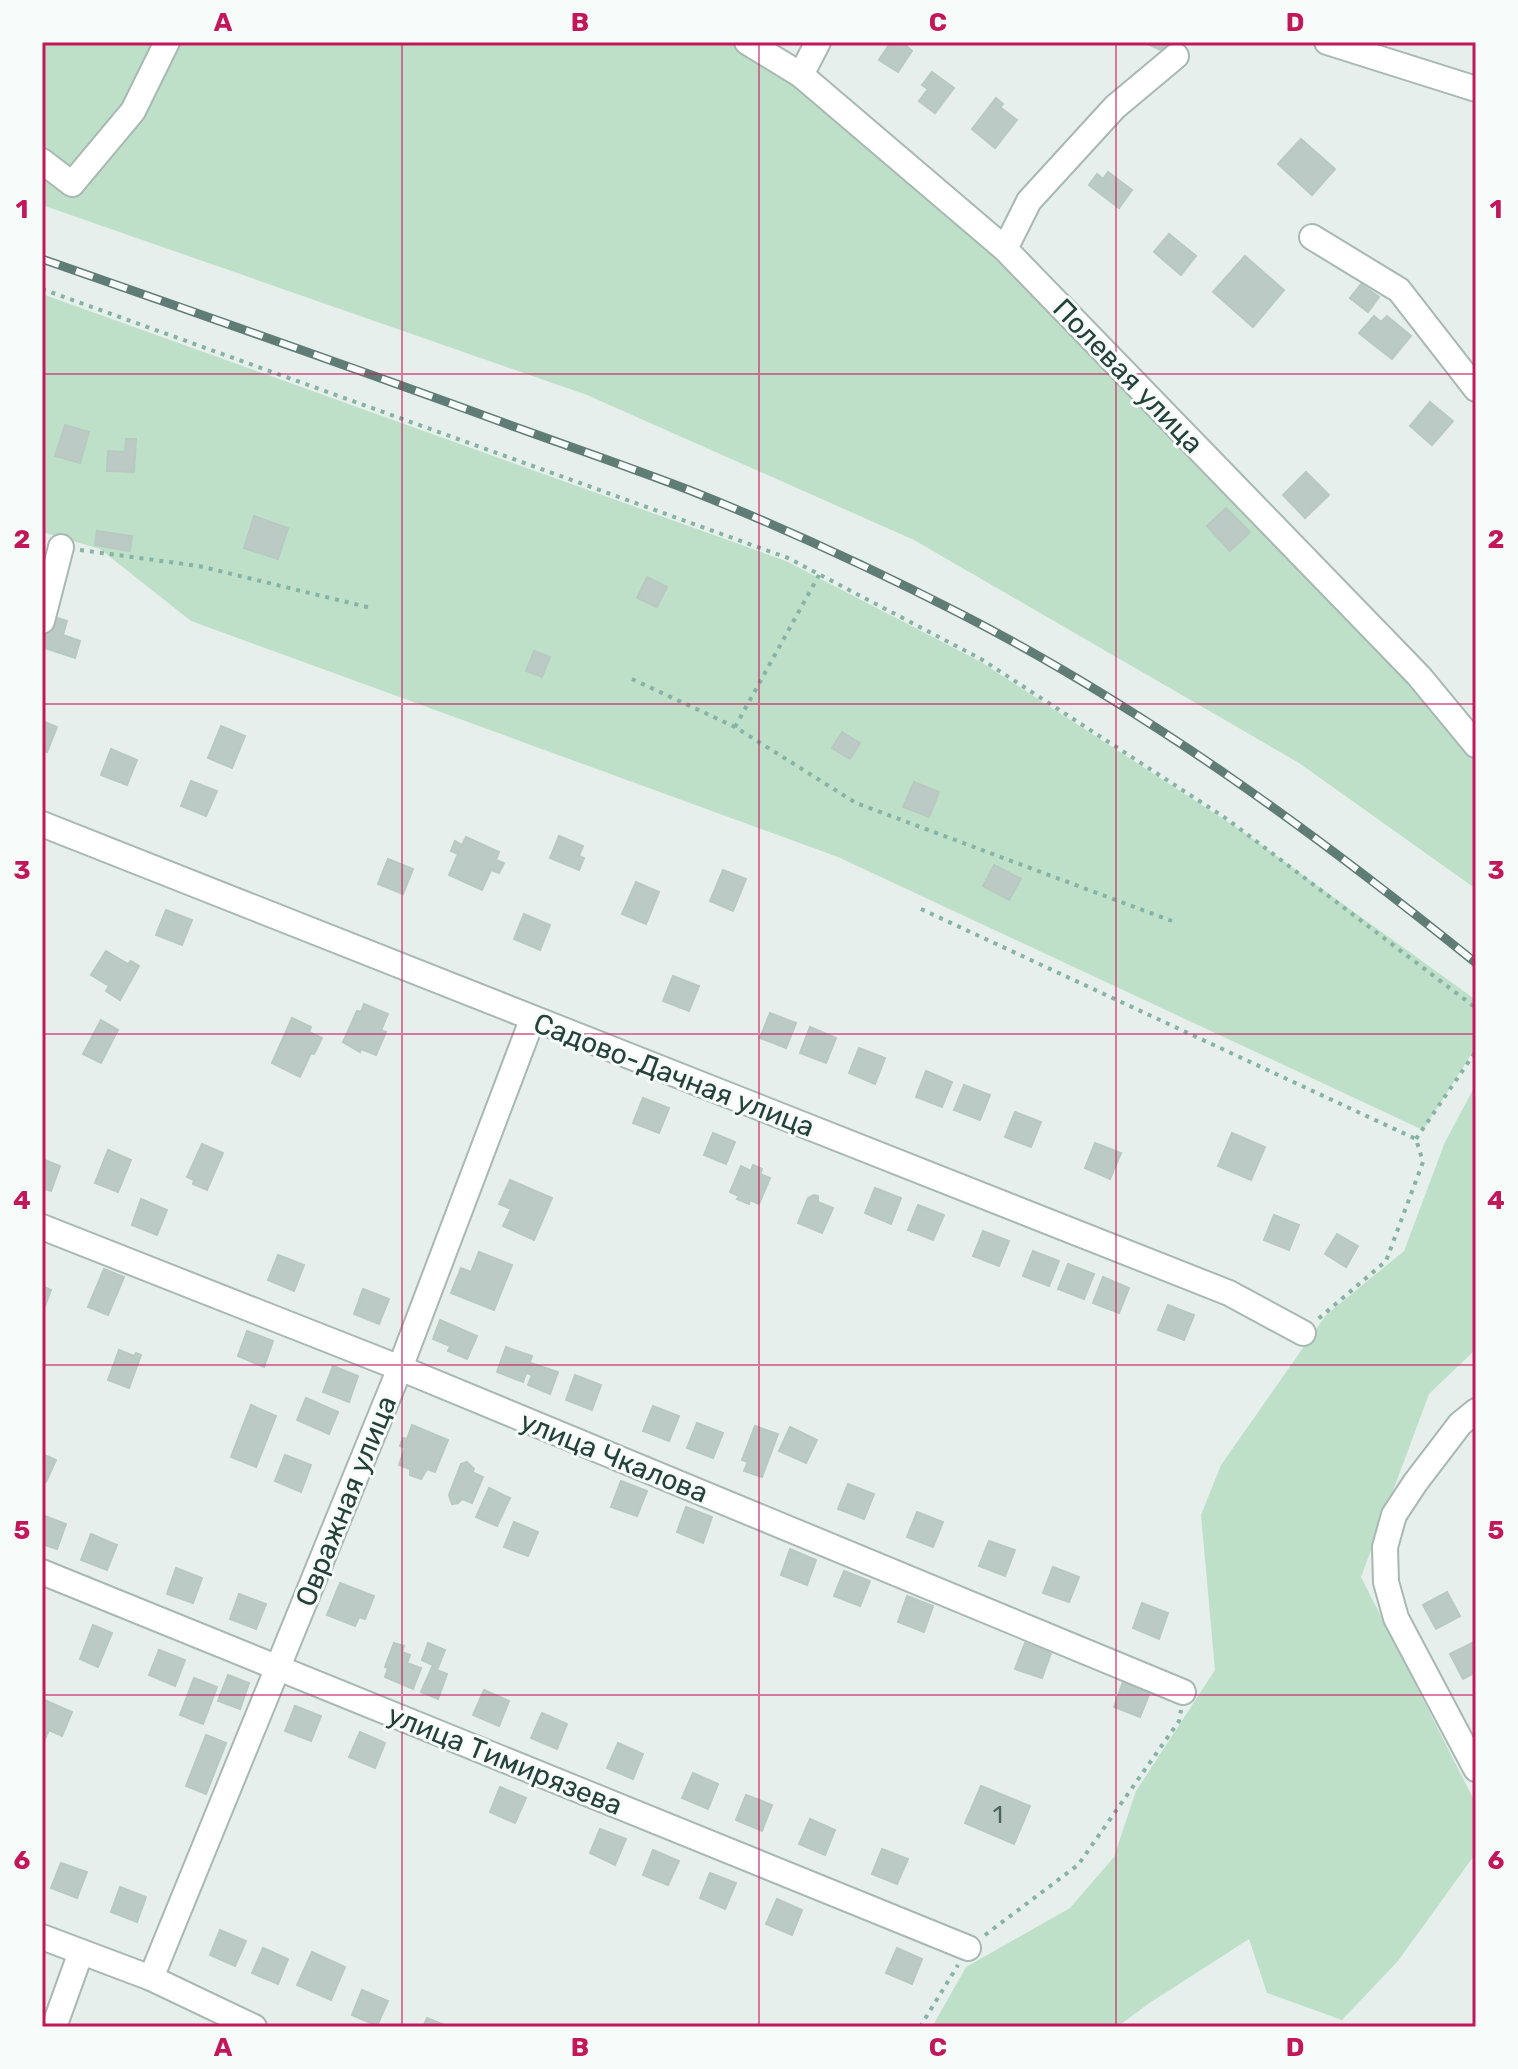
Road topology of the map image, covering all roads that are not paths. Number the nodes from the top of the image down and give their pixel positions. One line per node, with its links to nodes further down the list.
1 (167, 42): 8 (street)
2 (747, 42): 6 (street, Полевая улица)
3 (818, 42): 6 (street)
4 (1327, 42): 7 (street)
5 (1176, 56): 10 (street)
6 (801, 75): 10 (street, Полевая улица)
7 (1476, 89)
8 (42, 161)
9 (1312, 237): 11 (street)
10 (1005, 249): 14 (street, Полевая улица)
11 (1476, 389)
12 (61, 547): 13 (street)
13 (42, 621)
14 (1476, 745)
15 (42, 824): 16 (street, Садово-Дачная улица)
16 (532, 1020): 18 (street, Садово-Дачная улица); 19 (street, Овражная улица)
17 (42, 1227): 19 (street, улица Чкалова)
18 (1303, 1333)
19 (400, 1368): 22 (street, Овражная улица); 23 (street, улица Чкалова)
20 (1476, 1411): 24 (street)
21 (42, 1572): 22 (street, улица Тимирязева)
22 (279, 1668): 26 (street, улица Тимирязева); 28 (street, Овражная улица)
23 (1183, 1692)
24 (1476, 1769)
25 (42, 1937): 27 (street)
26 (968, 1948)
27 (81, 1952): 28 (street); 30 (street)
28 (151, 1978): 31 (street)
29 (42, 2027): 30 (street)
30 (52, 2027)
31 (254, 2027)

